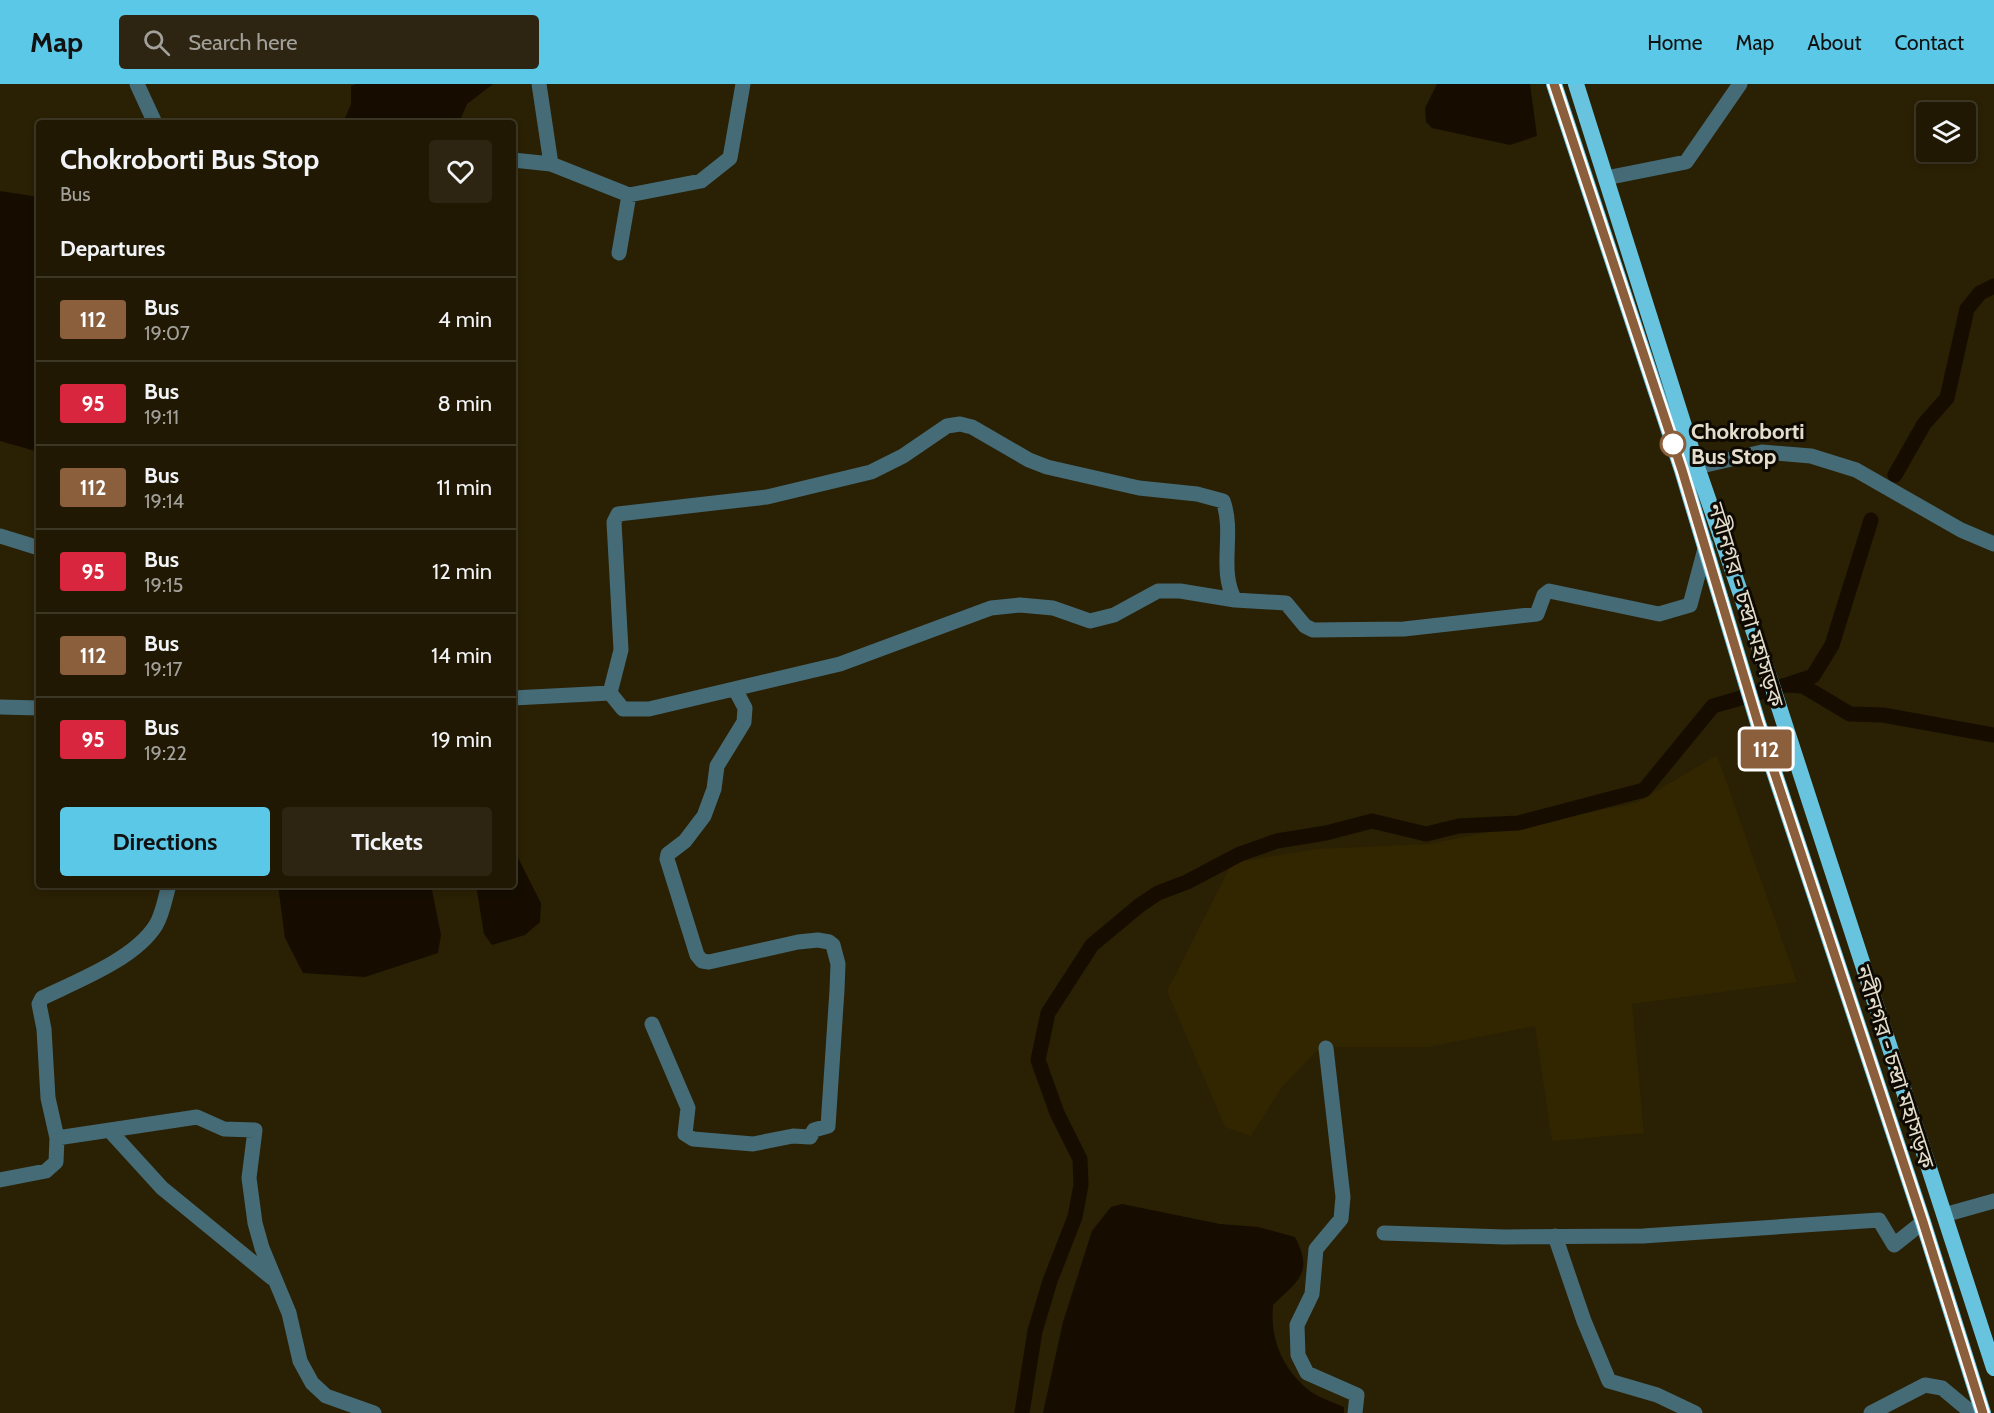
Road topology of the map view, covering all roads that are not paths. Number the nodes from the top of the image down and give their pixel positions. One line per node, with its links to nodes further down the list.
1 (137, 84): 7 (street)
2 (539, 84): 9 (street)
3 (743, 84): 11 (street)
4 (1554, 84): 14 (highway, নবীনগর - চন্দ্রা মহাসড়ক)
5 (1576, 84): 10 (highway, নবীনগর - চন্দ্রা মহাসড়ক)
6 (1740, 84): 10 (street)
7 (154, 120)
8 (516, 160): 9 (street)
9 (551, 164): 11 (street)
10 (1606, 178): 12 (highway, নবীনগর - চন্দ্রা মহাসড়ক)
11 (629, 195): 13 (street)
12 (1629, 251): 14 (highway); 15 (highway, নবীনগর - চন্দ্রা মহাসড়ক)
13 (619, 253)
14 (1610, 257): 18 (highway, নবীনগর - চন্দ্রা মহাসড়ক)
15 (1697, 467): 17 (street); 33 (highway, নবীনগর - চন্দ্রা মহাসড়ক)
16 (0, 536): 19 (street)
17 (1994, 544)
18 (1706, 545): 20 (street); 34 (highway, নবীনগর - চন্দ্রা মহাসড়ক)
19 (36, 547)
20 (1235, 600): 21 (street); 22 (street)
21 (735, 688): 22 (street); 27 (street)
22 (610, 693): 23 (street)
23 (516, 698)
24 (0, 706): 25 (street)
25 (36, 708)
26 (168, 888): 30 (street)
27 (652, 1024)
28 (1326, 1048): 40 (street)
29 (110, 1131): 30 (street); 37 (street); 37 (street)
30 (57, 1138): 31 (street)
31 (0, 1180)
32 (1994, 1201): 33 (street)
33 (1944, 1215): 38 (highway, নবীনগর - চন্দ্রা মহাসড়ক)
34 (1923, 1222): 36 (street); 44 (highway, নবীনগর - চন্দ্রা মহাসড়ক)
35 (1384, 1233): 36 (street)
36 (1555, 1236): 41 (street)
37 (275, 1281): 39 (street)
38 (1994, 1368)
39 (374, 1413)
40 (1356, 1413)
41 (1695, 1413)
42 (1871, 1413): 43 (street)
43 (1972, 1413)
44 (1983, 1413)

